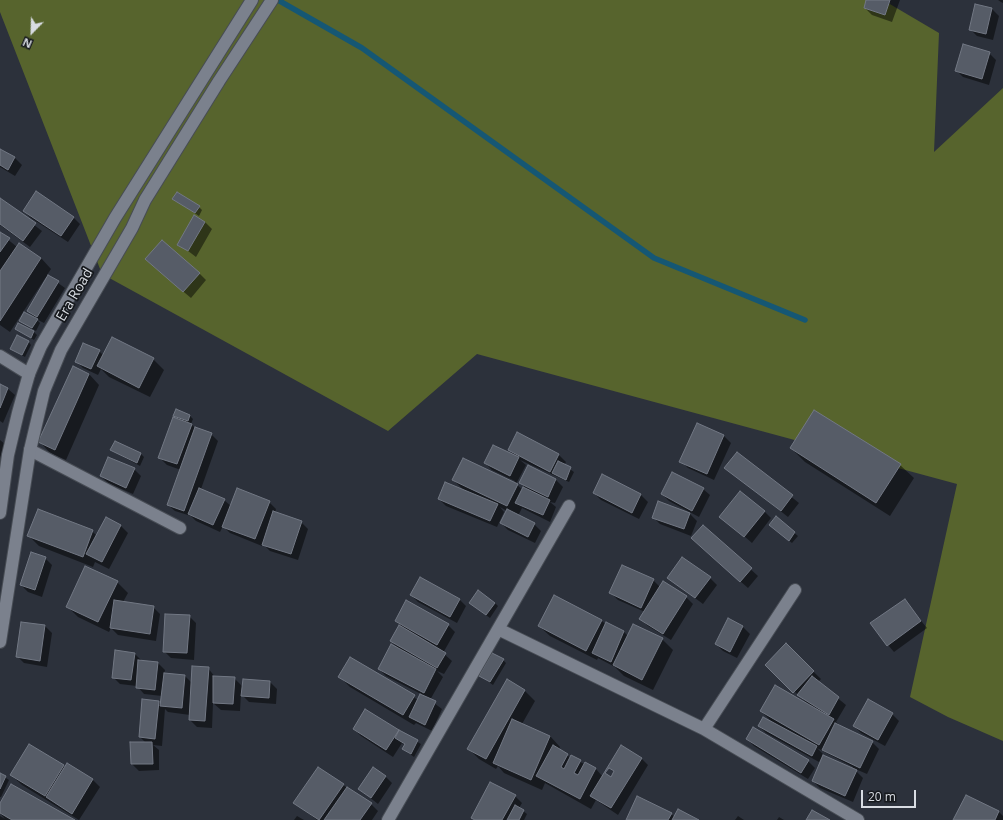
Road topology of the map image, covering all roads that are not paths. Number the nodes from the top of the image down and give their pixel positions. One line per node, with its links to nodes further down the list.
1 (251, 1): 3 (main road)
2 (269, 5): 4 (main road, Era Road)
3 (115, 218): 4 (main road); 6 (main road)
4 (132, 228): 7 (main road, Era Road)
5 (0, 356): 6 (main road)
6 (29, 374): 9 (main road)
7 (30, 450): 10 (main road); 13 (main road, Era Road)
8 (569, 506): 12 (main road)
9 (0, 513)
10 (180, 528)
11 (795, 590): 14 (main road)
12 (498, 629): 14 (main road); 15 (main road)
13 (0, 642)
14 (704, 729): 16 (main road)
15 (388, 820)
16 (858, 820)

